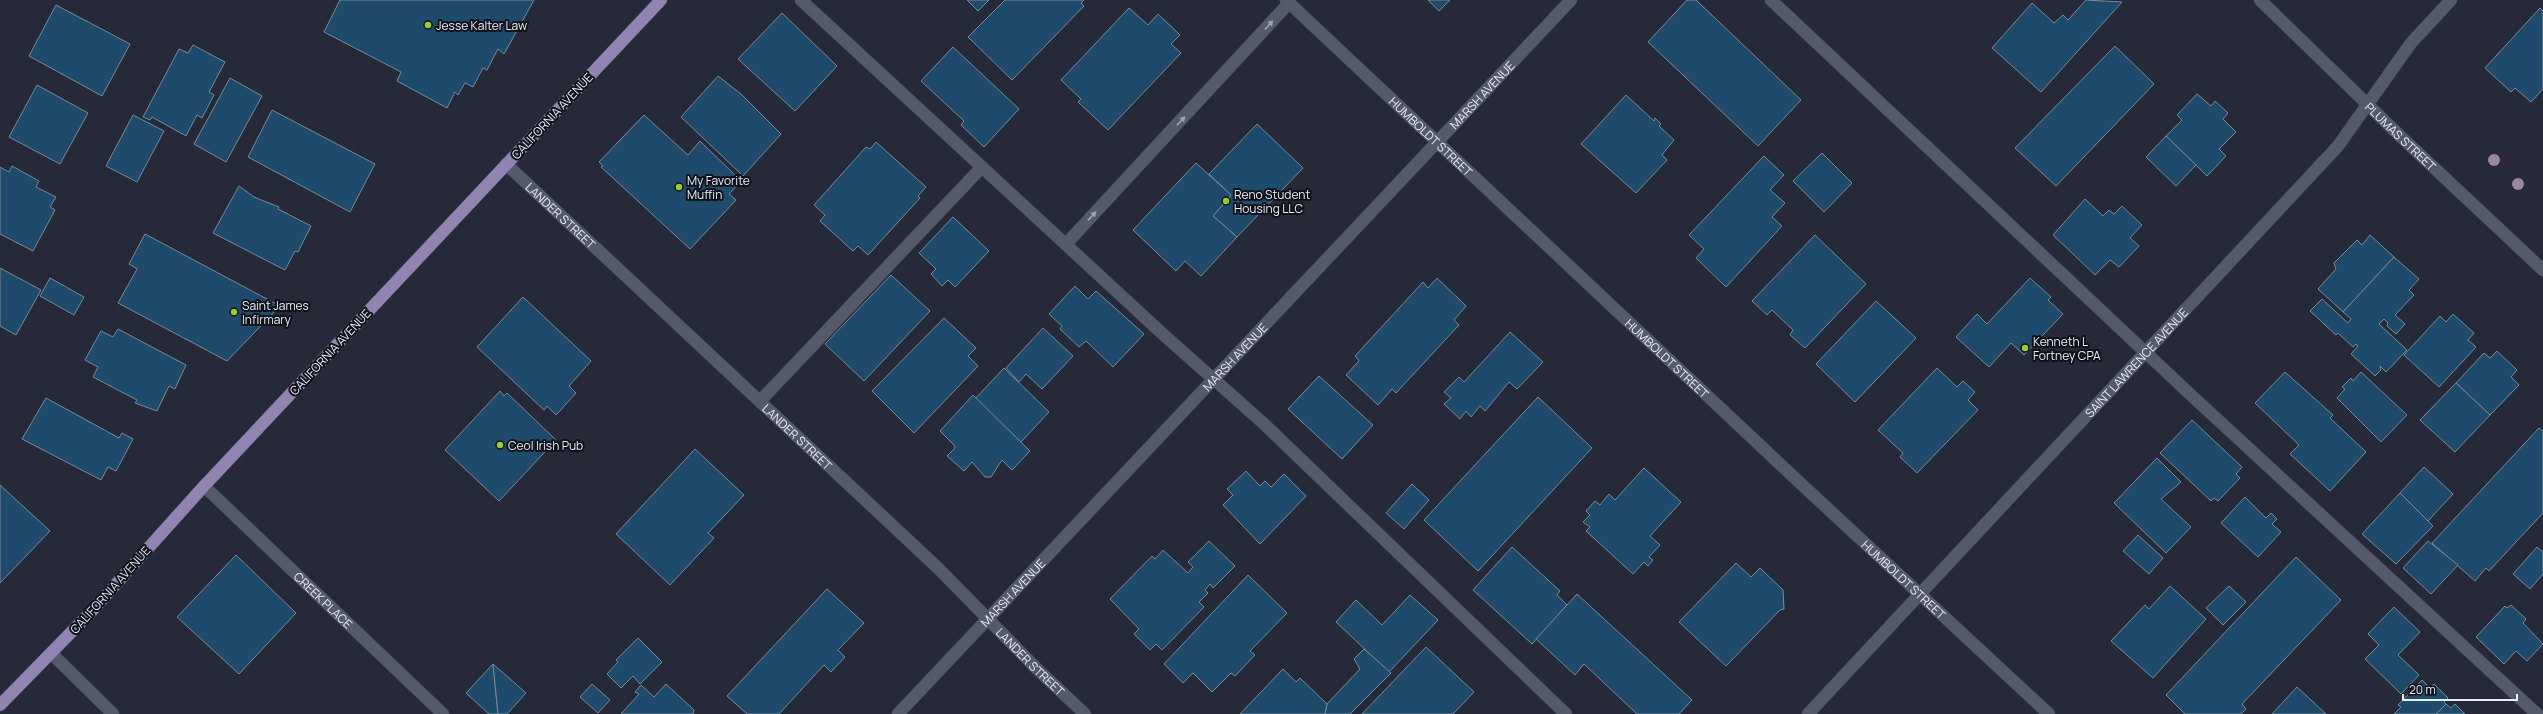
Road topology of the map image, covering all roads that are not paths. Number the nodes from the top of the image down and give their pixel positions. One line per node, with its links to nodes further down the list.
1 (661, 0): 10 (main road, CALIFORNIA AVENUE)
2 (802, 0): 11 (street)
3 (1571, 0): 9 (street, MARSH AVENUE)
4 (1771, 0): 14 (street)
5 (2260, 0): 8 (street, PLUMAS STREET)
6 (2451, 0): 8 (street, SAINT LAWRENCE AVENUE)
7 (1288, 2): 9 (street, HUMBOLDT STREET); 12 (street, one-way to 7)
8 (2368, 104): 13 (street, PLUMAS STREET); 14 (street, SAINT LAWRENCE AVENUE)
9 (1438, 142): 15 (street, MARSH AVENUE); 18 (street, HUMBOLDT STREET)
10 (506, 164): 16 (street, LANDER STREET); 17 (main road, CALIFORNIA AVENUE)
11 (982, 167): 12 (street); 16 (street)
12 (1066, 244): 15 (street)
13 (2543, 270)
14 (2146, 351): 18 (street, SAINT LAWRENCE AVENUE); 29 (street)
15 (1214, 379): 19 (street, MARSH AVENUE); 26 (street)
16 (760, 401): 19 (street, LANDER STREET)
17 (204, 486): 20 (main road, CALIFORNIA AVENUE); 23 (street, CREEK PLACE)
18 (1920, 594): 27 (street, SAINT LAWRENCE AVENUE); 28 (street, HUMBOLDT STREET)
19 (988, 619): 24 (street, MARSH AVENUE); 25 (street, LANDER STREET)
20 (51, 653): 21 (main road, CALIFORNIA AVENUE); 22 (street)
21 (0, 705)
22 (113, 714)
23 (443, 714)
24 (898, 714)
25 (1085, 714)
26 (1566, 714)
27 (1808, 714)
28 (2049, 714)
29 (2537, 714)

